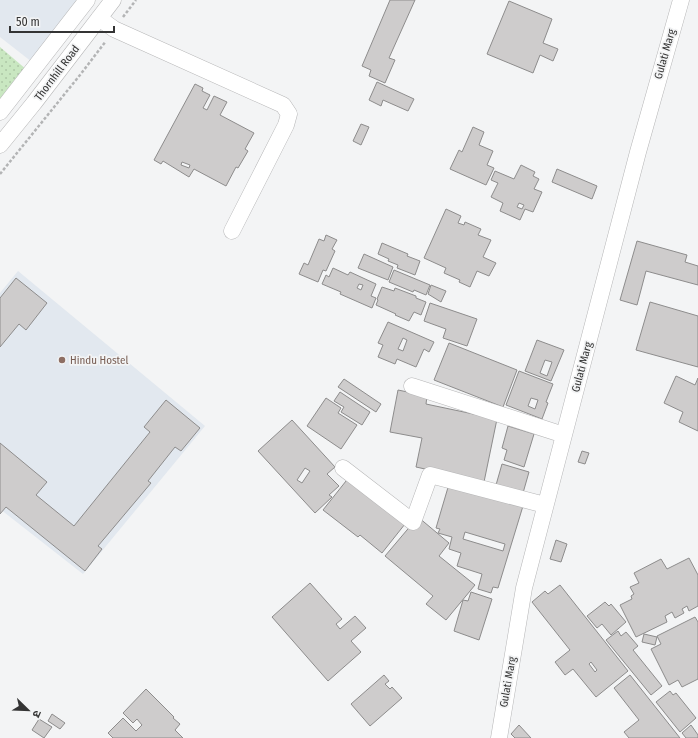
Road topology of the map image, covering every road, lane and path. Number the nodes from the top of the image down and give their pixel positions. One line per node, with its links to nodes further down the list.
1 (87, 0): 7 (street, Thornhill Road)
2 (113, 0): 5 (street, Thornhill Road)
3 (136, 0): 6 (path)
4 (681, 0): 12 (street, Gulati Marg)
5 (99, 18): 6 (street); 8 (street, Thornhill Road)
6 (114, 29): 9 (path); 10 (street)
7 (0, 112)
8 (0, 145)
9 (0, 174)
10 (232, 231)
11 (412, 386): 12 (street)
12 (564, 435): 14 (street, Gulati Marg)
13 (342, 468): 14 (street)
14 (546, 505): 15 (street, Gulati Marg)
15 (498, 738)

